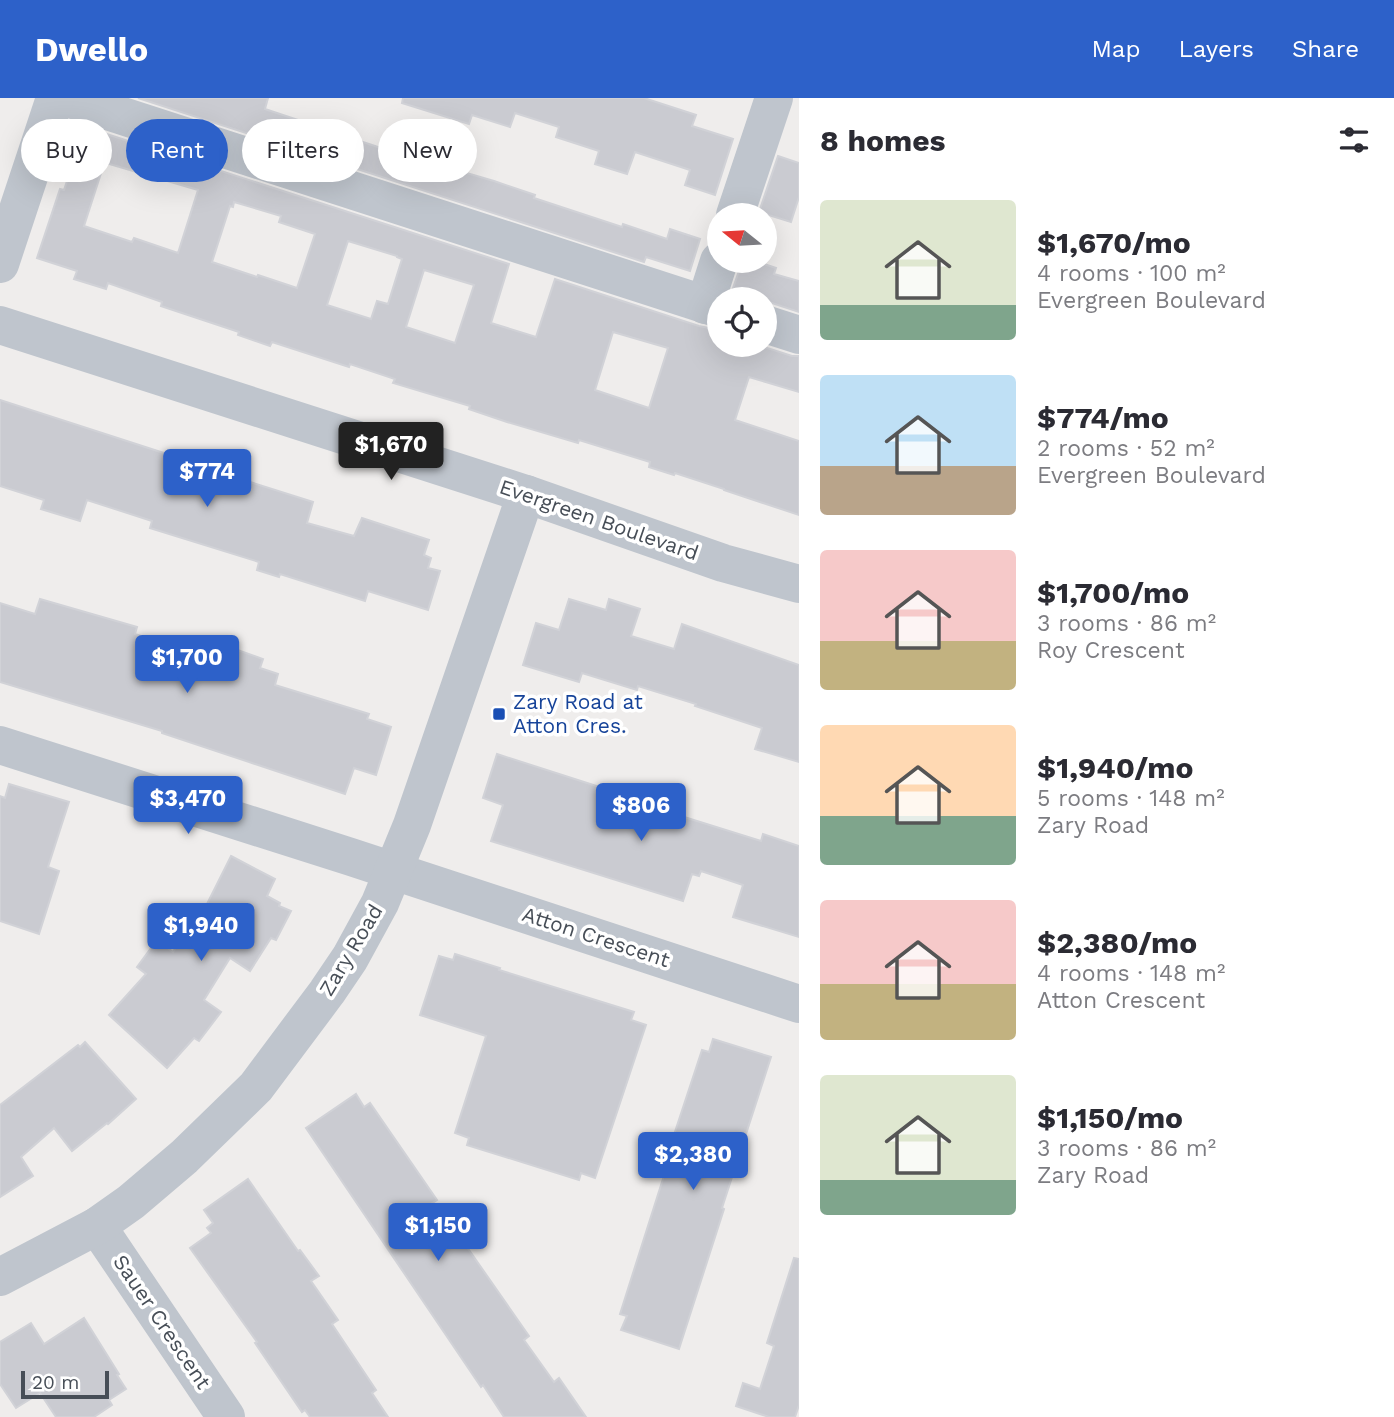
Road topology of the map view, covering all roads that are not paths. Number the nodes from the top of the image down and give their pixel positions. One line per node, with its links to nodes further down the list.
1 (55, 98): 5 (street)
2 (67, 98): 6 (street)
3 (774, 98): 4 (street)
4 (738, 203)
5 (0, 264)
6 (707, 305)
7 (0, 325): 10 (street, Evergreen Boulevard)
8 (777, 328): 9 (street)
9 (799, 335)
10 (526, 494): 11 (street, Evergreen Boulevard); 13 (street, Zary Road)
11 (799, 584)
12 (0, 745): 13 (street, Atton Crescent)
13 (394, 871): 14 (street, Atton Crescent); 15 (street, Zary Road)
14 (799, 1004)
15 (97, 1226): 16 (street, Zary Road); 17 (street, Sauer Crescent)
16 (0, 1278)
17 (226, 1417)

